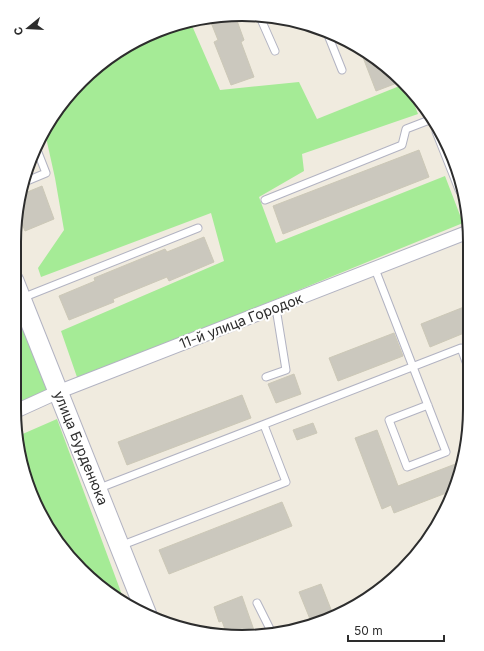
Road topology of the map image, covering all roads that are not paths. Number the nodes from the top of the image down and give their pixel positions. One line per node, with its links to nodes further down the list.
1 (262, 22): 3 (lane)
2 (330, 39): 4 (lane)
3 (275, 51)
4 (342, 70)
5 (427, 121): 8 (lane)
6 (39, 155): 7 (lane)
7 (31, 179)
8 (265, 200)
9 (198, 228): 12 (lane)
10 (463, 234): 11 (street, 11-й улица Городок)
11 (375, 269): 14 (street, 11-й улица Городок); 16 (lane)
12 (21, 289)
13 (21, 298): 18 (street, улица Бурденюка)
14 (276, 308): 17 (lane); 18 (street, 11-й улица Городок)
15 (463, 354): 16 (lane)
16 (413, 367): 19 (lane); 21 (lane)
17 (266, 377)
18 (58, 392): 20 (street, 11-й улица Городок); 22 (street, улица Бурденюка)
19 (428, 405): 19 (lane)
20 (21, 409)
21 (264, 425): 22 (lane); 23 (lane)
22 (97, 490): 23 (street, улица Бурденюка)
23 (120, 546): 25 (street, улица Бурденюка)
24 (257, 603): 26 (lane)
25 (144, 607)
26 (270, 628)

